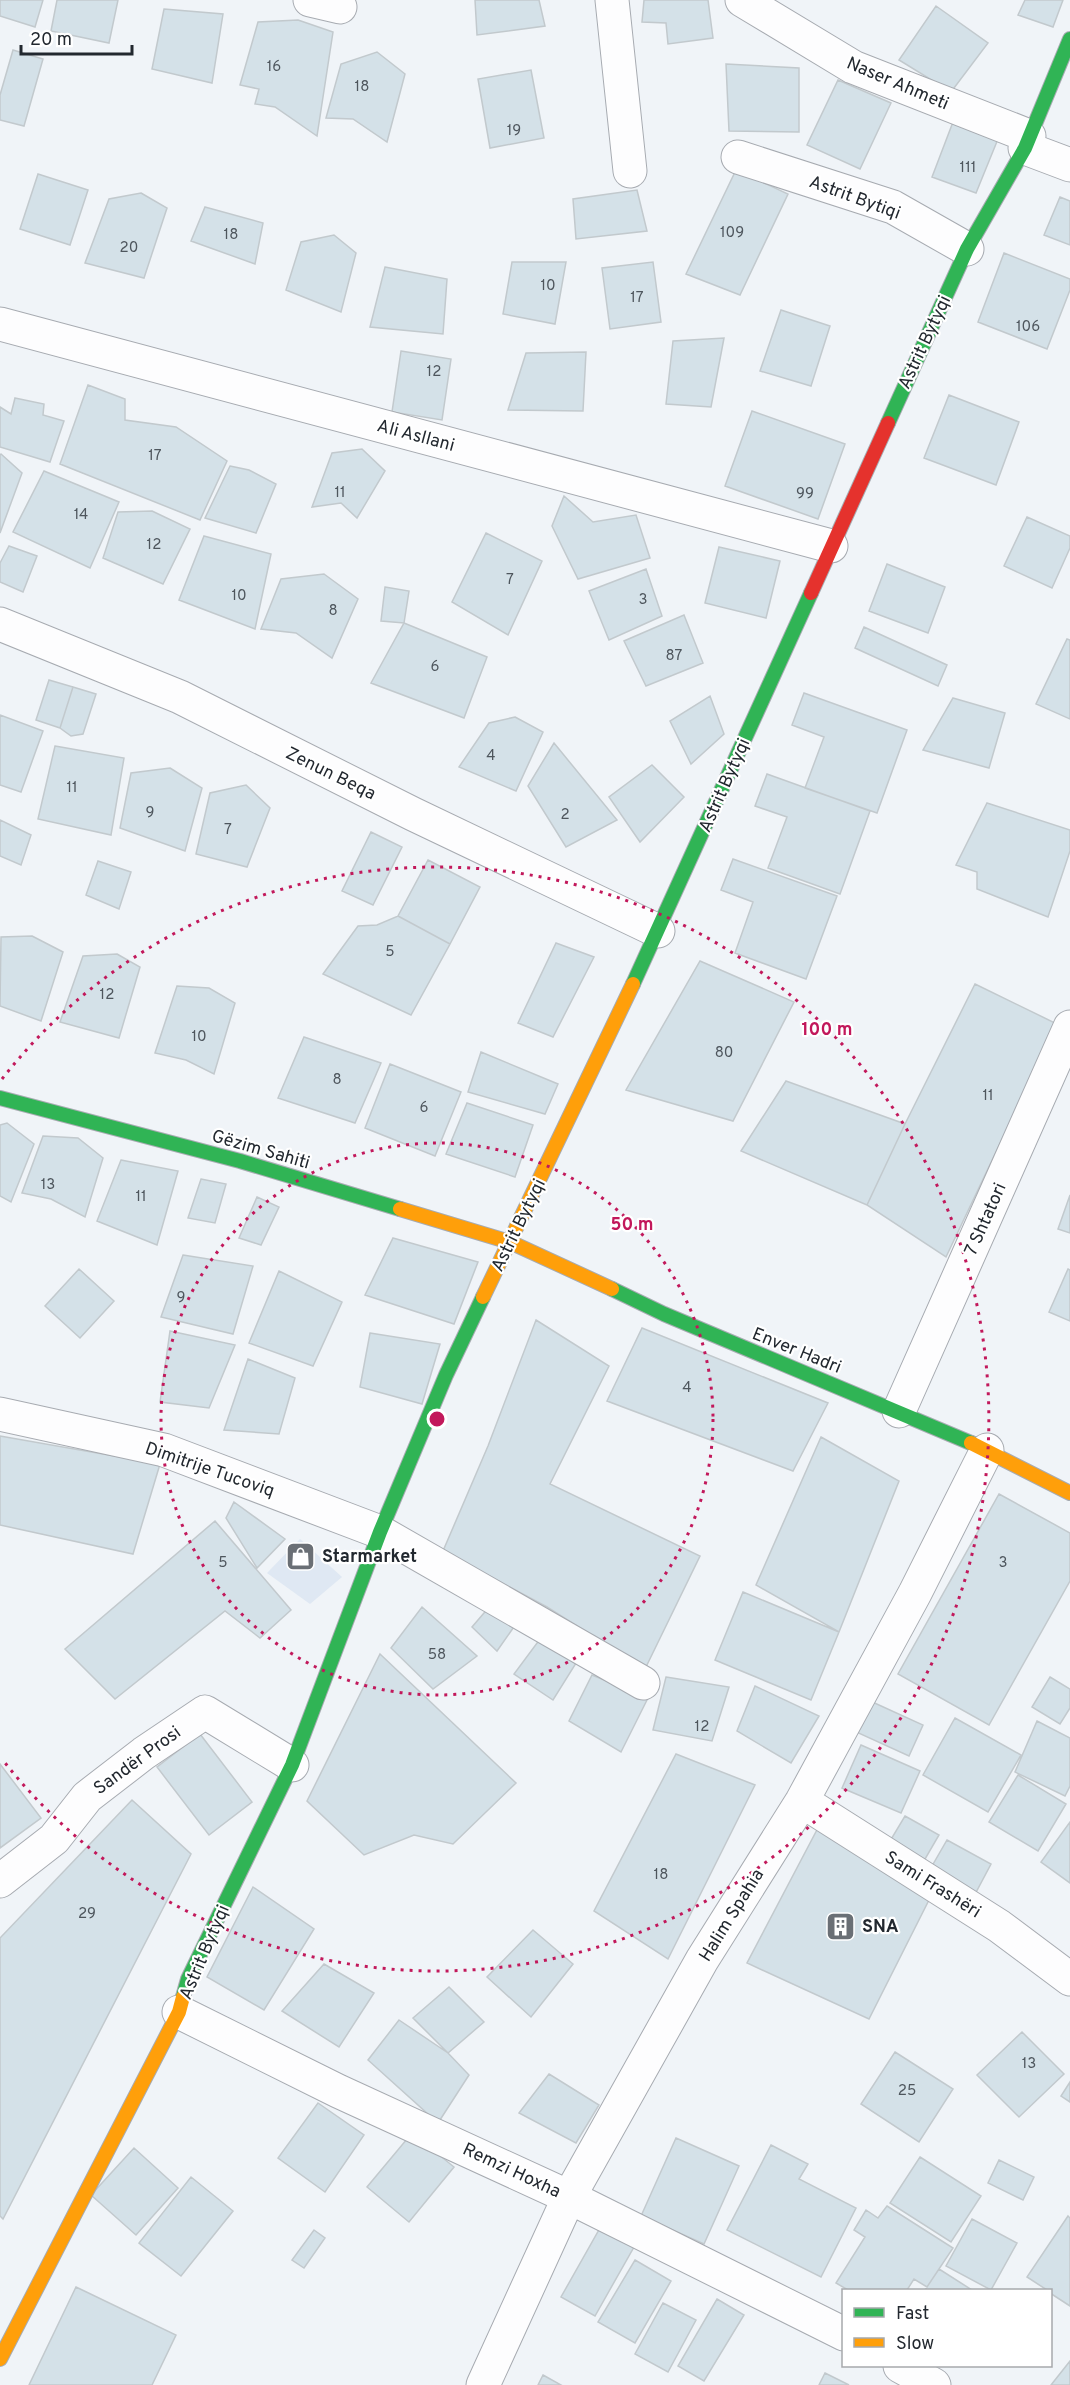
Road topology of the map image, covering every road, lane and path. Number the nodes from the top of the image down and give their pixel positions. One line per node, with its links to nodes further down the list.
1 (612, 0): 7 (street)
2 (742, 0): 4 (street, Naser Ahmeti)
3 (1070, 39): 4 (street, Astrit Bytyqi)
4 (1027, 142): 6 (street, Naser Ahmeti); 8 (street, Astrit Bytyqi)
5 (738, 157): 8 (street, Astrit Bytiqi)
6 (1070, 165)
7 (630, 171)
8 (967, 249): 10 (street, Astrit Bytyqi)
9 (0, 324): 10 (street, Ali Asllani)
10 (831, 546): 12 (street, Astrit Bytyqi)
11 (0, 624): 12 (street, Zenun Beqa)
12 (658, 931): 15 (street, Astrit Bytyqi)
13 (1070, 1027): 16 (street, 7 Shtatori)
14 (0, 1098): 15 (street, Gëzim Sahiti)
15 (510, 1242): 16 (street, Enver Hadri); 20 (street, Astrit Bytyqi)
16 (899, 1411): 18 (street, Enver Hadri)
17 (0, 1414): 20 (street, Dimitrije Tucoviq)
18 (987, 1450): 19 (street, Enver Hadri); 23 (street, Halim Spahia)
19 (1070, 1493)
20 (380, 1532): 21 (street); 22 (street, Astrit Bytyqi)
21 (643, 1683)
22 (292, 1765): 24 (street, Sandër Prosi); 26 (street, Astrit Bytyqi)
23 (802, 1801): 25 (street, Sami Frashëri); 27 (street, Halim Spahia)
24 (0, 1881)
25 (1067, 1970)
26 (178, 2013): 27 (street, Remzi Hoxha); 29 (street, Astrit Bytyqi)
27 (569, 2197): 28 (street, Remzi Hoxha); 31 (street, Halim Spahia)
28 (842, 2334)
29 (0, 2359)
30 (902, 2367): 32 (street)
31 (483, 2385)
32 (934, 2385)

